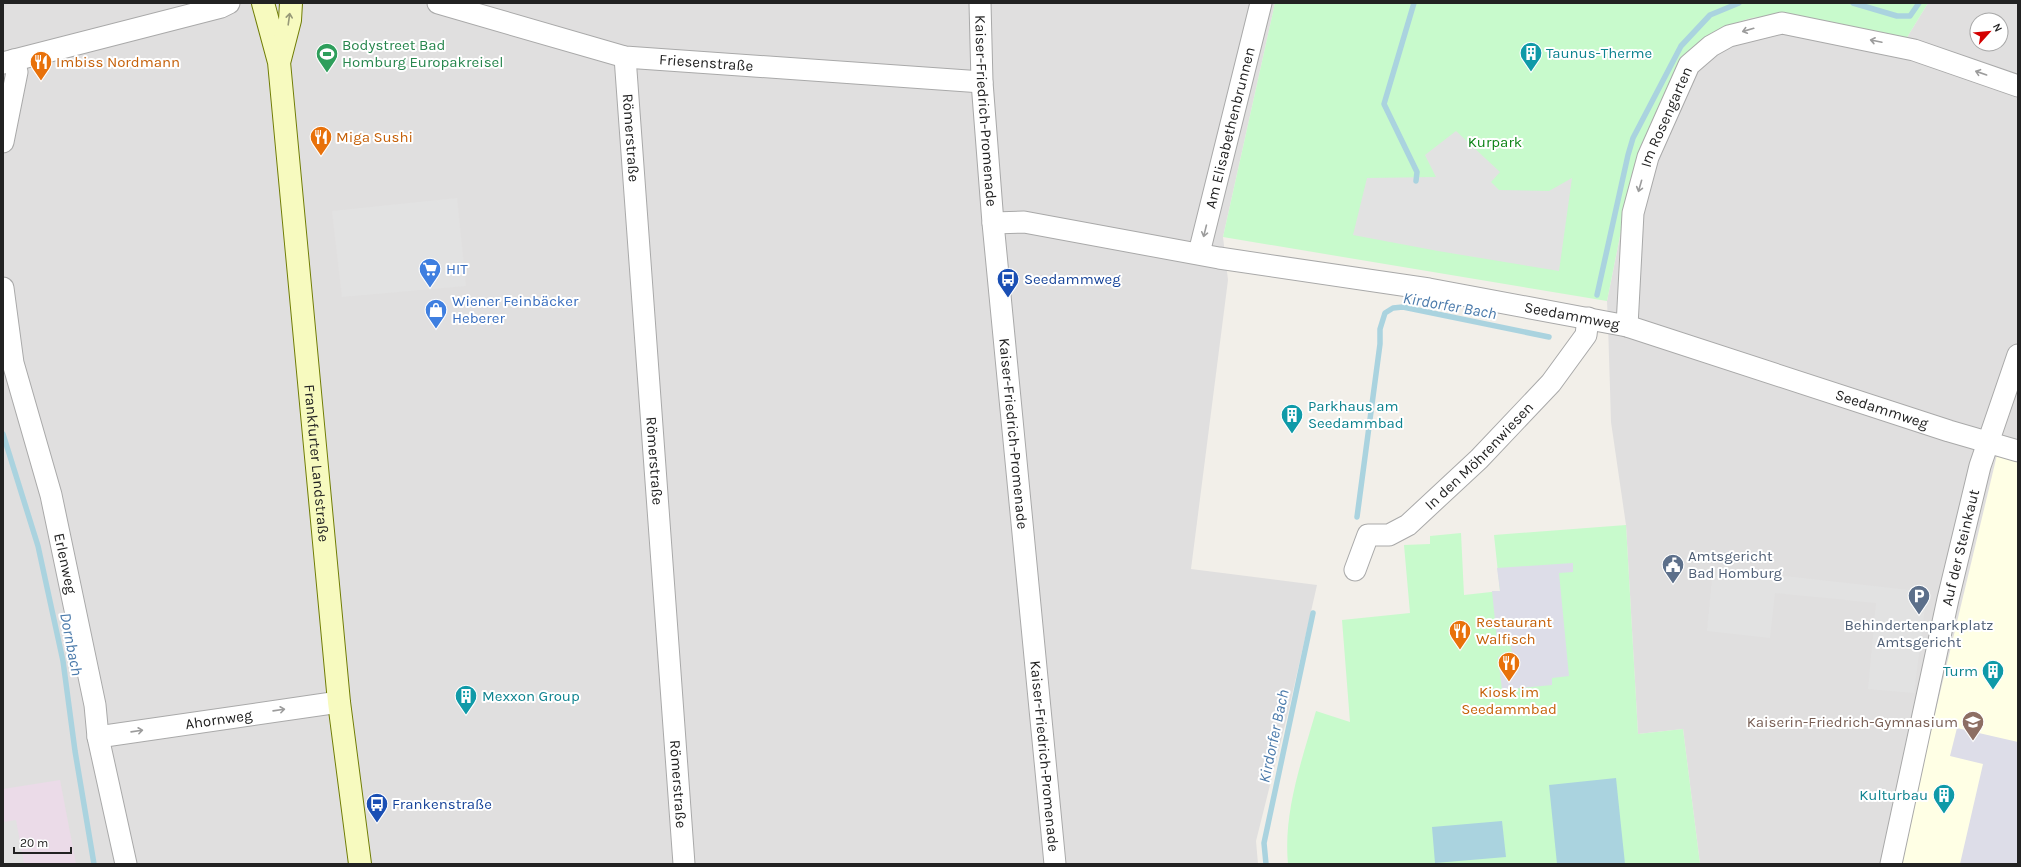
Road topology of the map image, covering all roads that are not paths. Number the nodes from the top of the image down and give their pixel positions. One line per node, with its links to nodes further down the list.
1 (197, 3): 8 (street)
2 (228, 3): 8 (street)
3 (263, 3): 11 (street, Frankfurter Landstraße)
4 (291, 3): 11 (street, Frankfurter Landstraße, one-way to 4)
5 (438, 3): 9 (street, Friesenstraße)
6 (980, 3): 12 (street, Kaiser-Friedrich-Promenade)
7 (1261, 3): 16 (street, Am Elisabethenbrunnen, one-way to 16)
8 (172, 19): 10 (street)
9 (624, 57): 12 (street, Friesenstraße); 28 (street, Römerstraße)
10 (8, 61): 14 (street)
11 (279, 62): 24 (street, Frankfurter Landstraße)
12 (982, 82): 15 (street, Kaiser-Friedrich-Promenade)
13 (2018, 86): 19 (street, Im Rosengarten, one-way to 19)
14 (3, 142)
15 (993, 223): 16 (street, Seedammweg); 29 (street, Kaiser-Friedrich-Promenade)
16 (1200, 253): 18 (street, Seedammweg)
17 (3, 288): 25 (street, Erlenweg)
18 (1588, 318): 19 (street, Seedammweg); 23 (street, In den Möhrenwiesen)
19 (1627, 326): 21 (street, Seedammweg)
20 (2018, 355): 21 (street, Auf der Steinkaut)
21 (1987, 442): 22 (street, Seedammweg); 30 (street, Auf der Steinkaut)
22 (2018, 451)
23 (1355, 570)
24 (339, 702): 25 (street, Ahornweg, one-way to 24); 27 (street, Frankfurter Landstraße)
25 (98, 736): 26 (street, Erlenweg)
26 (126, 864)
27 (360, 864)
28 (684, 864)
29 (1054, 864)
30 (1891, 864)

